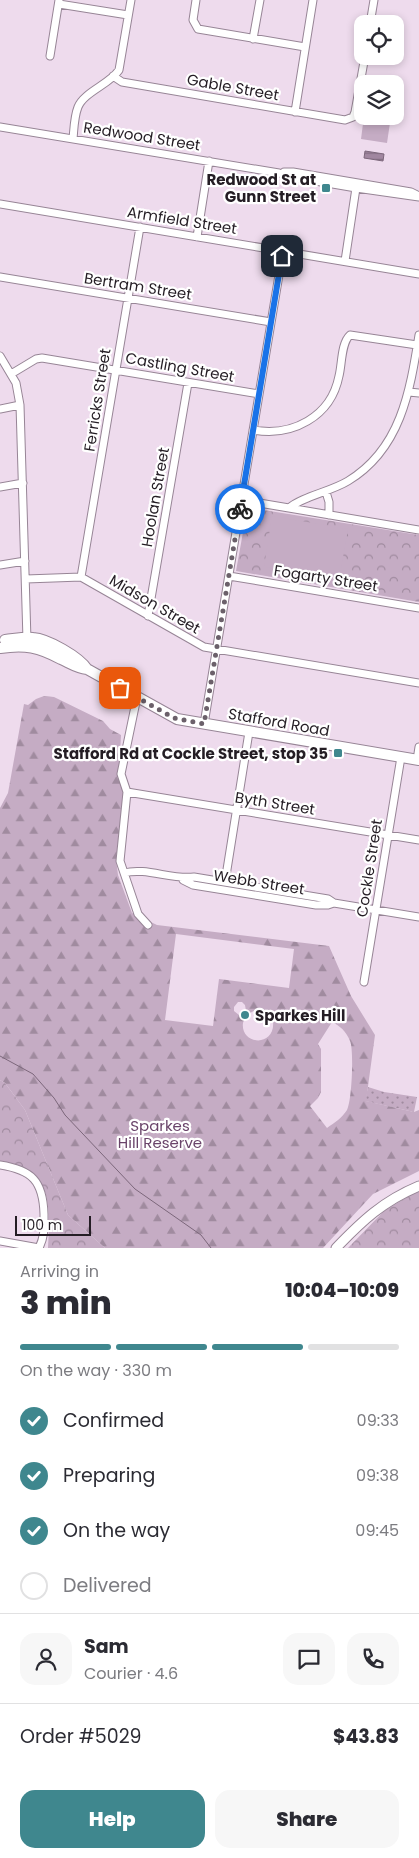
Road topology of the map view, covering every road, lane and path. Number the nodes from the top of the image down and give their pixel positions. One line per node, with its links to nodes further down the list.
1 (131, 0): 7 (street)
2 (196, 0): 9 (street)
3 (260, 0): 9 (street)
4 (313, 0): 10 (street)
5 (374, 0): 8 (street)
6 (59, 2): 7 (street); 11 (street)
7 (128, 15): 13 (street)
8 (372, 15)
9 (253, 39): 10 (street)
10 (305, 47): 14 (street)
11 (50, 56)
12 (363, 65): 14 (street, Gable Street)
13 (113, 76): 14 (street, Gable Street); 16 (street)
14 (295, 112)
15 (0, 127): 16 (street, Redwood Street)
16 (73, 139): 17 (street, Redwood Street)
17 (209, 161): 18 (street, Redwood Street); 23 (street)
18 (279, 173): 19 (street, Redwood Street); 20 (street, Redwood Street)
19 (356, 188): 20 (street, Redwood Street); 25 (street)
20 (419, 196)
21 (0, 204): 22 (street, Armfield Street)
22 (140, 227): 23 (street, Armfield Street); 28 (street, Ferricks Street)
23 (197, 237): 24 (street, Armfield Street)
24 (283, 251): 25 (street, Armfield Street); 29 (street)
25 (345, 261): 26 (street, Armfield Street)
26 (419, 274)
27 (0, 277): 28 (street, Bertram Street)
28 (128, 298): 29 (street, Bertram Street); 33 (street, Ferricks Street)
29 (271, 322): 38 (street)
30 (419, 335): 31 (street)
31 (417, 345): 36 (street); 41 (street)
32 (0, 356): 34 (street)
33 (116, 370): 34 (street, Castling Street); 35 (street, Castling Street); 52 (street, Ferricks Street)
34 (11, 374): 39 (street)
35 (188, 383): 38 (street, Castling Street); 55 (street, Hoolan Street)
36 (409, 392): 37 (street); 44 (street)
37 (419, 393)
38 (259, 394): 41 (street)
39 (20, 405): 40 (street); 42 (street)
40 (0, 409)
41 (253, 430): 45 (street)
42 (23, 484): 43 (street); 49 (street)
43 (0, 487)
44 (326, 492): 46 (street); 47 (street)
45 (241, 500): 46 (street); 51 (street)
46 (290, 508): 47 (street)
47 (329, 515): 48 (street)
48 (419, 530)
49 (26, 561): 50 (street); 53 (street)
50 (0, 565)
51 (229, 576): 54 (street, Fogarty Street); 59 (street)
52 (81, 578): 53 (street); 55 (street, Midson Street)
53 (26, 579): 57 (street)
54 (419, 608)
55 (148, 616): 59 (street, Midson Street)
56 (0, 641): 57 (highway, Stafford Road)
57 (27, 641): 58 (highway, Stafford Road); 61 (highway, Stafford Road)
58 (0, 648)
59 (217, 649): 60 (street, Midson Street); 62 (street)
60 (419, 683)
61 (137, 697): 62 (highway, Stafford Road); 67 (street)
62 (204, 724): 63 (highway, Stafford Road)
63 (250, 732): 65 (highway, Stafford Road); 68 (street)
64 (419, 747): 66 (street)
65 (401, 757): 66 (highway, Stafford Road); 69 (street, Cockle Street)
66 (418, 760)
67 (128, 792): 68 (street, Byth Street); 71 (street)
68 (237, 810): 69 (street, Byth Street); 73 (street)
69 (388, 835): 70 (street, Byth Street); 75 (street, Cockle Street)
70 (419, 840)
71 (124, 873): 72 (street, Webb Street); 77 (street)
72 (181, 879): 73 (street, Webb Street); 74 (street, Webb Street)
73 (224, 882): 74 (street, Webb Street)
74 (334, 903): 75 (street, Webb Street)
75 (376, 910): 76 (street, Webb Street); 78 (street, Cockle Street)
76 (419, 917)
77 (148, 924)
78 (364, 982)
79 (0, 1165): 82 (street)
80 (419, 1186): 83 (main road)
81 (0, 1241): 82 (street)
82 (40, 1248)
83 (336, 1248)

